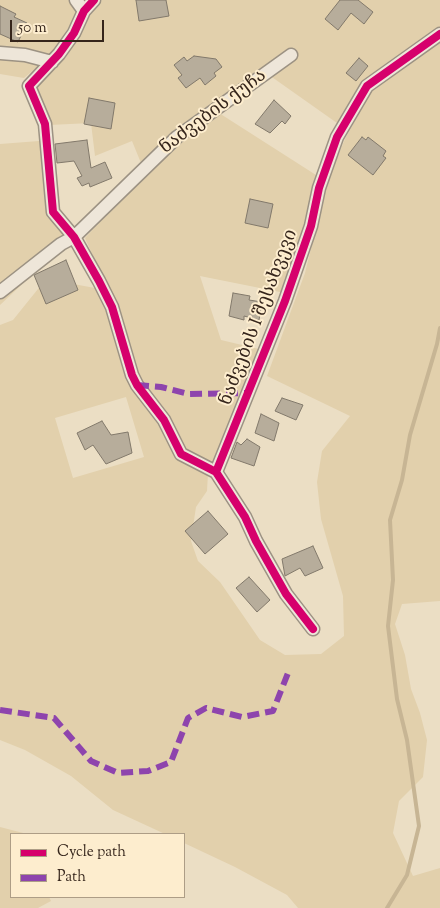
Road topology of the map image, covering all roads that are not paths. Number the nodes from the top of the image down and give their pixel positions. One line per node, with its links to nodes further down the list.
1 (76, 0): 3 (street)
2 (94, 0): 3 (street)
3 (84, 11): 7 (street)
4 (440, 34): 10 (street, ნაძვების I შესახვევი)
5 (0, 53): 7 (street)
6 (291, 55): 8 (street, ნაძვების ქუჩა)
7 (52, 62): 8 (street)
8 (74, 237): 9 (street, ნაძვების ქუჩა); 10 (street)
9 (0, 292)
10 (216, 472): 11 (street)
11 (312, 629)

